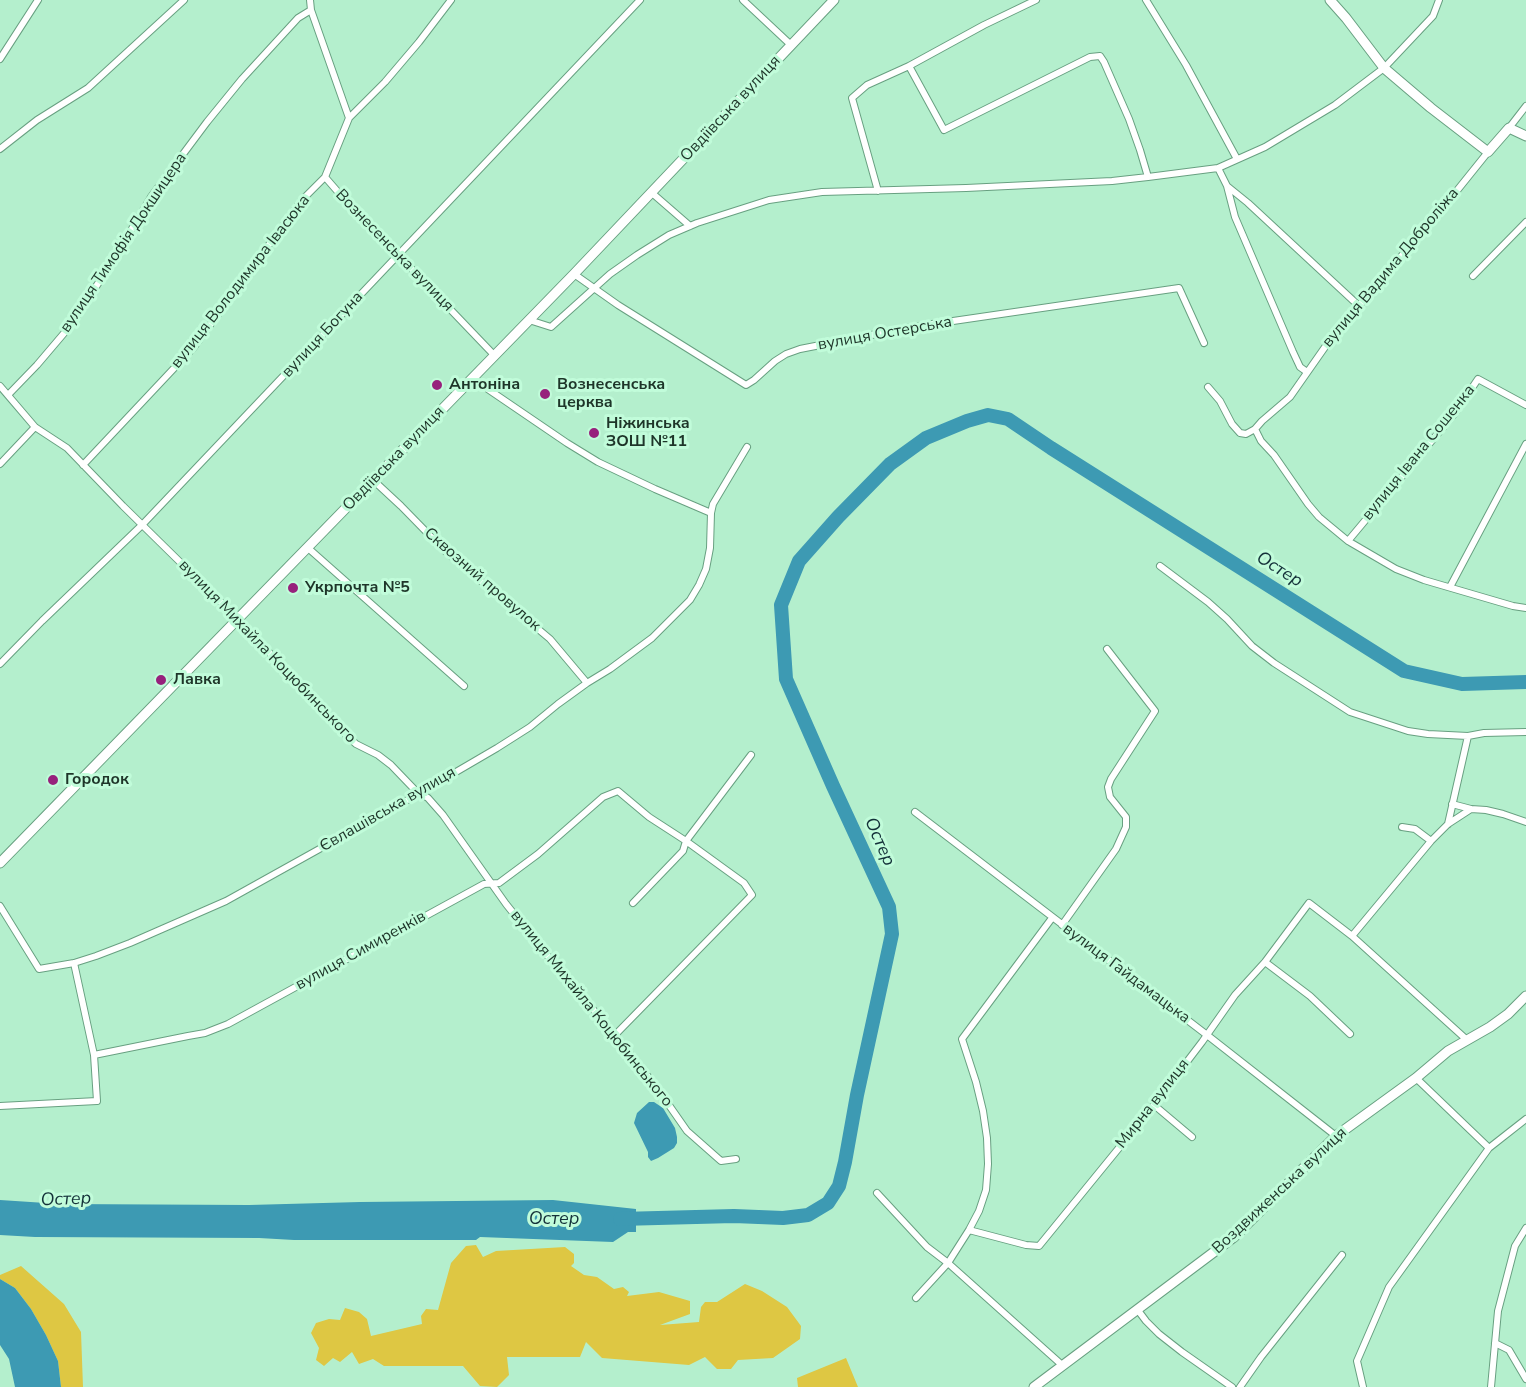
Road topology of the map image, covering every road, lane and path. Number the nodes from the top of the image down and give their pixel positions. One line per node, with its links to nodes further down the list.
1 (38, 0): 14 (street)
2 (184, 0): 21 (street)
3 (310, 0): 12 (street)
4 (451, 0): 18 (street)
5 (640, 0): 32 (street, вулиця Богуна)
6 (743, 0): 13 (street)
7 (834, 0): 13 (main road, Овдіївська вулиця)
8 (1036, 0): 15 (street)
9 (1146, 0): 23 (street)
10 (1330, 0): 16 (main road)
11 (1439, 0): 16 (street)
12 (311, 10): 18 (street); 44 (street, вулиця Тимофія Докшицера)
13 (790, 45): 29 (main road, Овдіївська вулиця)
14 (0, 59)
15 (909, 66): 26 (street); 28 (street)
16 (1384, 69): 22 (main road); 23 (street)
17 (1526, 106): 19 (street, вулиця Вадима Доброліжа)
18 (348, 118): 25 (street, Вознесенська вулиця)
19 (1509, 128): 20 (main road); 22 (main road, вулиця Вадима Доброліжа)
20 (1526, 136)
21 (0, 149)
22 (1488, 152): 36 (street, вулиця Вадима Доброліжа)
23 (1237, 159): 24 (street)
24 (1218, 168): 26 (street); 27 (street)
25 (325, 177): 32 (street, Вознесенська вулиця); 51 (street, вулиця Володимира Івасюка)
26 (1148, 177): 28 (street)
27 (1227, 186): 36 (street); 40 (street)
28 (878, 191): 31 (street)
29 (652, 193): 31 (street); 33 (main road, Овдіївська вулиця)
30 (1526, 222): 34 (street)
31 (690, 226): 35 (street)
32 (398, 255): 39 (street, Вознесенська вулиця); 54 (street, вулиця Богуна)
33 (574, 274): 35 (street, вулиця Остерська); 37 (main road, Овдіївська вулиця)
34 (1473, 276)
35 (594, 288): 37 (street); 38 (street, вулиця Остерська)
36 (1359, 306): 40 (street, вулиця Вадима Доброліжа)
37 (529, 320): 39 (main road, Овдіївська вулиця)
38 (1204, 343)
39 (494, 355): 41 (main road, Овдіївська вулиця)
40 (1307, 372): 47 (street, вулиця Вадима Доброліжа)
41 (473, 379): 52 (main road, Овдіївська вулиця); 53 (street)
42 (0, 386): 44 (street, вулиця Михайла Коцюбинського)
43 (1208, 387): 47 (street)
44 (8, 395): 46 (street, вулиця Михайла Коцюбинського)
45 (1526, 405): 55 (street, вулиця Івана Сошенка)
46 (35, 427): 50 (street); 51 (street, вулиця Михайла Коцюбинського)
47 (1255, 429): 55 (street)
48 (1526, 444): 58 (street)
49 (747, 447): 53 (street, Євлашівська вулиця)
50 (0, 464)
51 (83, 465): 54 (street, вулиця Михайла Коцюбинського)
52 (373, 480): 56 (main road, Овдіївська вулиця); 63 (street, Сквозний провулок)
53 (711, 513): 63 (street, Євлашівська вулиця)
54 (142, 525): 60 (street, вулиця Михайла Коцюбинського); 62 (street, вулиця Богуна)
55 (1348, 541): 58 (street)
56 (308, 548): 60 (main road, Овдіївська вулиця); 64 (street)
57 (1160, 566): 66 (street)
58 (1450, 587): 59 (street)
59 (1526, 608)
60 (238, 619): 68 (street, вулиця Михайла Коцюбинського); 77 (main road, Овдіївська вулиця)
61 (1107, 649): 82 (street)
62 (0, 664)
63 (587, 683): 68 (street, Євлашівська вулиця)
64 (464, 686)
65 (1526, 732): 66 (street)
66 (1468, 736): 69 (street)
67 (751, 754): 75 (street)
68 (420, 793): 78 (street, вулиця Михайла Коцюбинського); 85 (street, Євлашівська вулиця)
69 (1452, 804): 70 (street); 73 (street)
70 (1470, 809): 72 (street); 73 (street)
71 (915, 812): 81 (street, вулиця Гайдамацька)
72 (1526, 822)
73 (1448, 824): 76 (street)
74 (1402, 827): 76 (street)
75 (686, 841): 78 (street, вулиця Симиренків); 79 (street); 88 (street)
76 (1431, 841): 83 (street)
77 (0, 863)
78 (492, 884): 88 (street, вулиця Михайла Коцюбинського); 91 (street, вулиця Симиренків)
79 (633, 903)
80 (0, 906): 85 (street, Євлашівська вулиця)
81 (1052, 918): 82 (street, вулиця Гайдамацька); 102 (street)
82 (1062, 925): 89 (street, вулиця Гайдамацька)
83 (1352, 936): 84 (street, Мирна вулиця); 90 (street)
84 (1265, 962): 87 (street); 89 (street, Мирна вулиця)
85 (74, 963): 91 (street)
86 (1526, 996): 90 (main road, Воздвиженська вулиця)
87 (1350, 1034)
88 (615, 1035): 99 (street, вулиця Михайла Коцюбинського)
89 (1206, 1035): 93 (street, Мирна вулиця); 96 (street, вулиця Гайдамацька)
90 (1467, 1040): 92 (main road, Воздвиженська вулиця)
91 (94, 1055): 94 (street)
92 (1416, 1078): 96 (main road, Воздвиженська вулиця); 98 (street)
93 (1154, 1105): 97 (street); 102 (street, Мирна вулиця)
94 (0, 1106)
95 (1526, 1119): 98 (street)
96 (1336, 1136): 106 (main road, Воздвиженська вулиця)
97 (1192, 1137)
98 (1489, 1148): 113 (street)
99 (736, 1159)
100 (877, 1193): 104 (street)
101 (1526, 1228): 107 (street)
102 (969, 1230): 104 (street)
103 (1342, 1255): 112 (street)
104 (948, 1263): 105 (street); 108 (street)
105 (916, 1298)
106 (1137, 1309): 108 (main road, Воздвиженська вулиця); 111 (street)
107 (1495, 1343): 109 (street); 114 (street)
108 (1062, 1365): 110 (main road, Воздвиженська вулиця)
109 (1526, 1379)
110 (1034, 1387)
111 (1232, 1387)
112 (1240, 1387)
113 (1363, 1387)
114 (1491, 1387)

